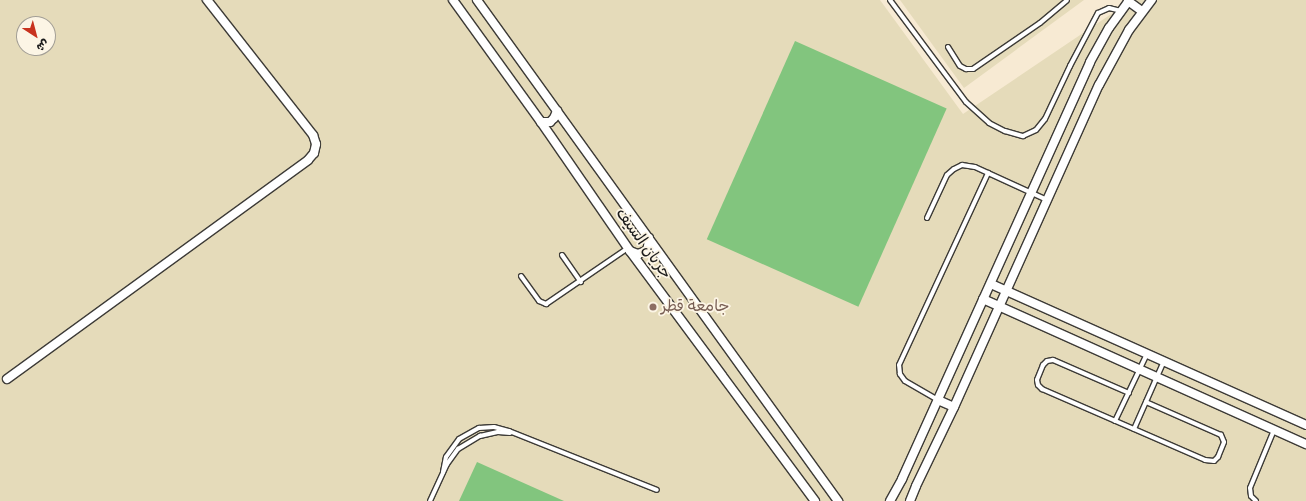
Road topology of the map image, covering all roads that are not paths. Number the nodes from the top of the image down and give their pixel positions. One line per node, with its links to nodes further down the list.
1 (207, 0): 30 (street)
2 (453, 0): 12 (street, جريان السيف)
3 (477, 0): 11 (street, جريان السيف)
4 (890, 0): 8 (lane)
5 (1068, 0): 10 (lane)
6 (1129, 0): 8 (street); 9 (street)
7 (1152, 0): 9 (street)
8 (1121, 11): 14 (street)
9 (1142, 11): 15 (street)
10 (948, 47)
11 (557, 111): 12 (street); 17 (street, جريان السيف)
12 (541, 122): 18 (street, جريان السيف)
13 (988, 173): 14 (lane); 16 (lane); 32 (lane)
14 (1032, 192): 15 (lane); 22 (street)
15 (1047, 200): 23 (street)
16 (927, 218)
17 (649, 238): 18 (street); 45 (street, جريان السيف)
18 (629, 250): 21 (lane); 44 (street, جريان السيف)
19 (562, 255): 21 (lane)
20 (521, 276): 21 (lane)
21 (580, 282)
22 (990, 284): 23 (street); 24 (street)
23 (1006, 290): 25 (street); 26 (street)
24 (983, 300): 25 (street); 32 (street)
25 (999, 306): 28 (street); 34 (street)
26 (1147, 354): 27 (street); 28 (lane)
27 (1164, 361): 29 (lane); 36 (street)
28 (1140, 369): 29 (street); 31 (lane)
29 (1157, 377): 33 (lane); 38 (street)
30 (7, 379)
31 (1129, 393): 35 (lane); 35 (lane)
32 (938, 400): 34 (street); 46 (street)
33 (1146, 402): 37 (lane); 37 (lane)
34 (954, 407): 47 (street)
35 (1115, 421): 37 (lane)
36 (1306, 425)
37 (1134, 429)
38 (1274, 430): 40 (street); 48 (lane)
39 (516, 434): 41 (lane); 41 (lane); 42 (lane)
40 (1306, 443)
41 (443, 472): 43 (lane)
42 (657, 490)
43 (430, 501)
44 (815, 501)
45 (838, 501)
46 (890, 501)
47 (910, 501)
48 (1256, 501)

